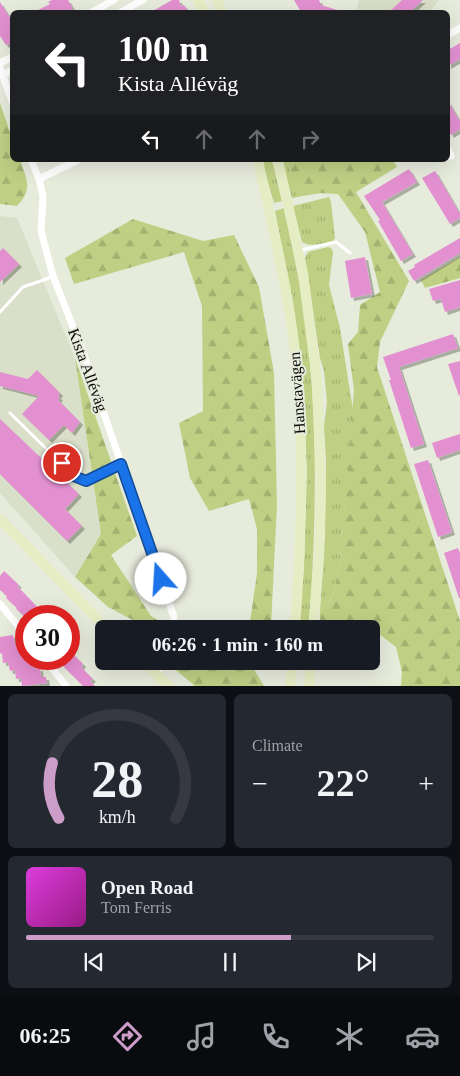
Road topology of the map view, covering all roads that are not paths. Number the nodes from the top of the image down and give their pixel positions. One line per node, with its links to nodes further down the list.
1 (114, 0): 3 (street)
2 (143, 0): 4 (street)
3 (96, 10)
4 (124, 10)
5 (2, 72): 6 (street)
6 (10, 95)
7 (32, 162): 11 (street, Kista Alléväg)
8 (74, 162): 11 (street)
9 (258, 162): 22 (main road, Hanstavägen)
10 (278, 162): 12 (main road, Hanstavägen)
11 (39, 179): 14 (street, Kista Alléväg)
12 (298, 251): 13 (lane); 23 (main road, Hanstavägen)
13 (350, 253)
14 (54, 276): 15 (lane); 17 (street, Kista Alléväg)
15 (0, 312)
16 (10, 413): 17 (lane)
17 (121, 464): 21 (street, Kista Alléväg)
18 (0, 519): 20 (main road)
19 (0, 604): 24 (street)
20 (98, 620)
21 (174, 620)
22 (295, 620)
23 (314, 620)
24 (15, 622)
25 (54, 670): 31 (street)
26 (151, 670): 30 (main road)
27 (158, 670): 30 (street)
28 (291, 670): 33 (main road)
29 (310, 670): 34 (main road)
30 (155, 674): 32 (main road)
31 (66, 686)
32 (170, 686)
33 (290, 686)
34 (309, 686)

